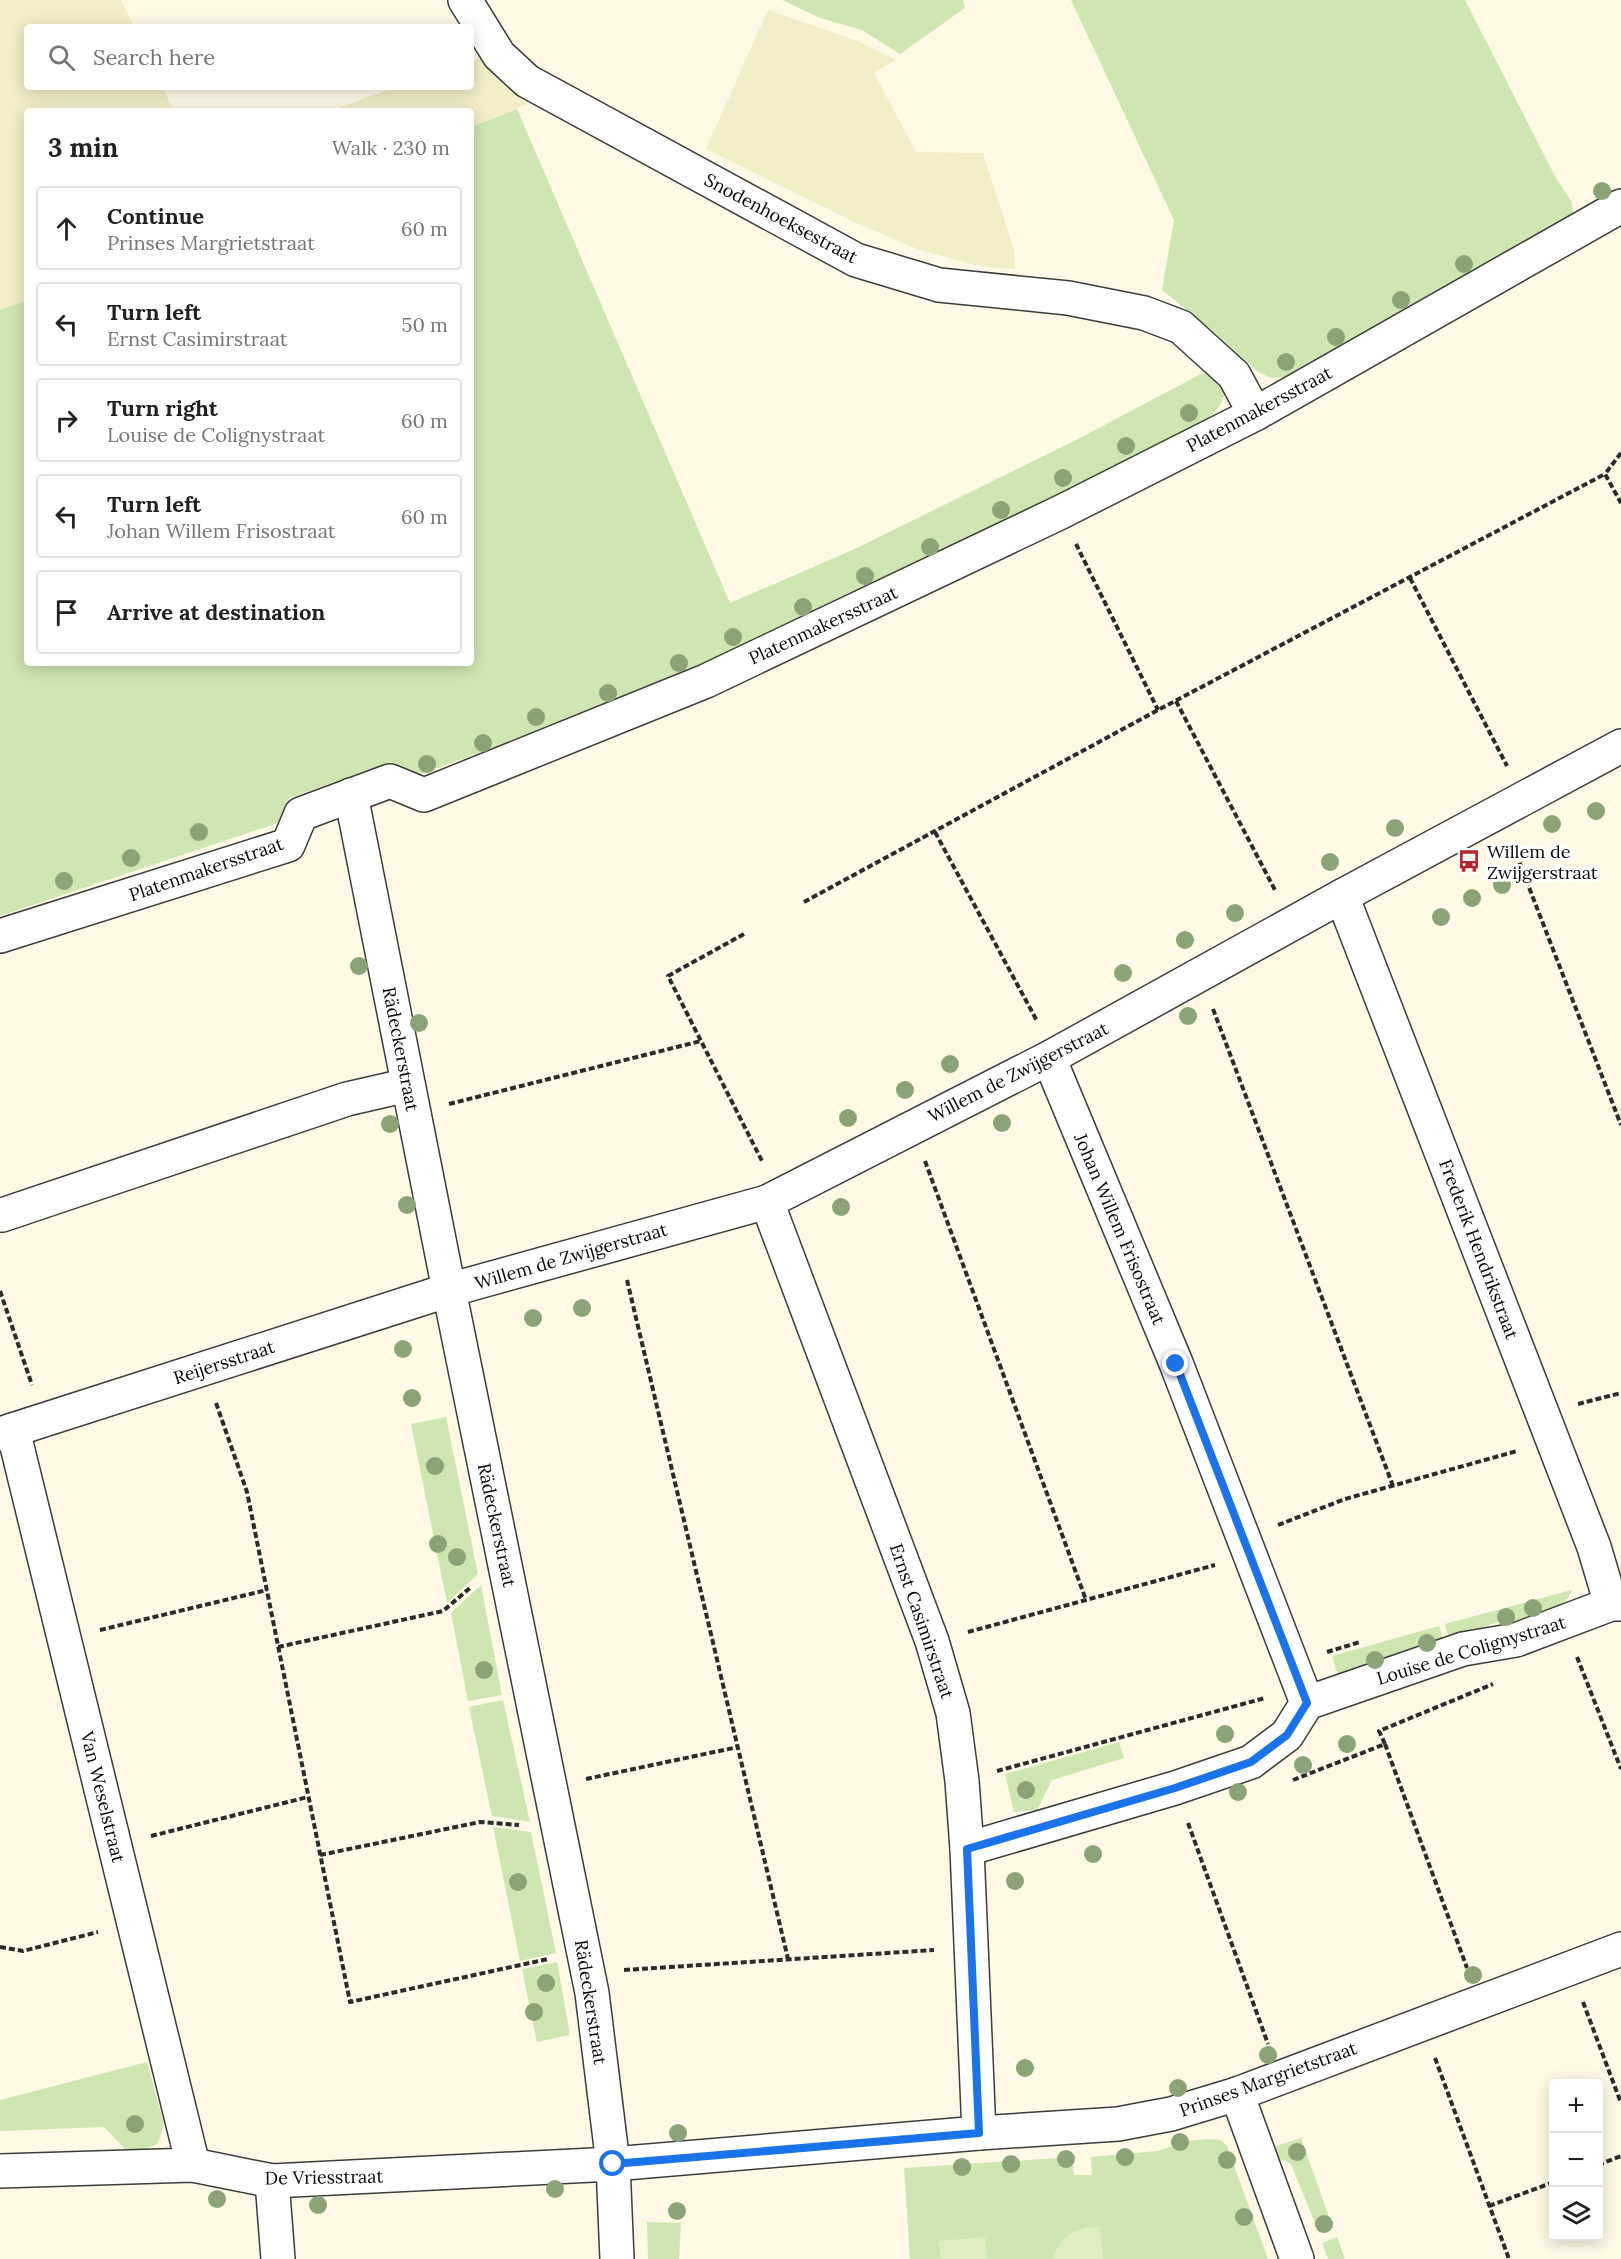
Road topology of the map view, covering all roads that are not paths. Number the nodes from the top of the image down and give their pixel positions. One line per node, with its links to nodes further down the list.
1 (465, 0): 3 (street, Snodenhoeksestraat)
2 (1621, 206): 3 (street, Platenmakersstraat)
3 (1255, 414): 5 (street, Platenmakersstraat)
4 (1621, 746): 6 (street, Willem de Zwijgerstraat)
5 (351, 795): 7 (street, Platenmakersstraat); 9 (street, Rädeckerstraat)
6 (1342, 896): 8 (street, Willem de Zwijgerstraat); 14 (street, Frederik Hendrikstraat)
7 (0, 936)
8 (1052, 1056): 10 (street, Willem de Zwijgerstraat); 15 (street, Johan Willem Frisostraat)
9 (411, 1099): 11 (street); 12 (street, Rädeckerstraat)
10 (773, 1199): 12 (street, Willem de Zwijgerstraat); 16 (street, Ernst Casimirstraat)
11 (2, 1215)
12 (449, 1290): 13 (street, Reijersstraat); 20 (street, Rädeckerstraat)
13 (7, 1432): 21 (street, Van Weselstraat)
14 (1606, 1607): 15 (street, Louise de Colignystraat)
15 (1304, 1695): 16 (street)
16 (967, 1849): 19 (street, Ernst Casimirstraat)
17 (1621, 1949): 18 (street, Prinses Margrietstraat)
18 (1236, 2094): 19 (street, Prinses Margrietstraat); 26 (street)
19 (979, 2133): 20 (street, Prinses Margrietstraat)
20 (613, 2164): 23 (street, De Vriesstraat); 25 (street, Rädeckerstraat)
21 (193, 2165): 22 (street, De Vriesstraat); 23 (street, De Vriesstraat)
22 (0, 2171)
23 (272, 2181): 24 (street)
24 (278, 2259)
25 (616, 2259)
26 (1297, 2259)

